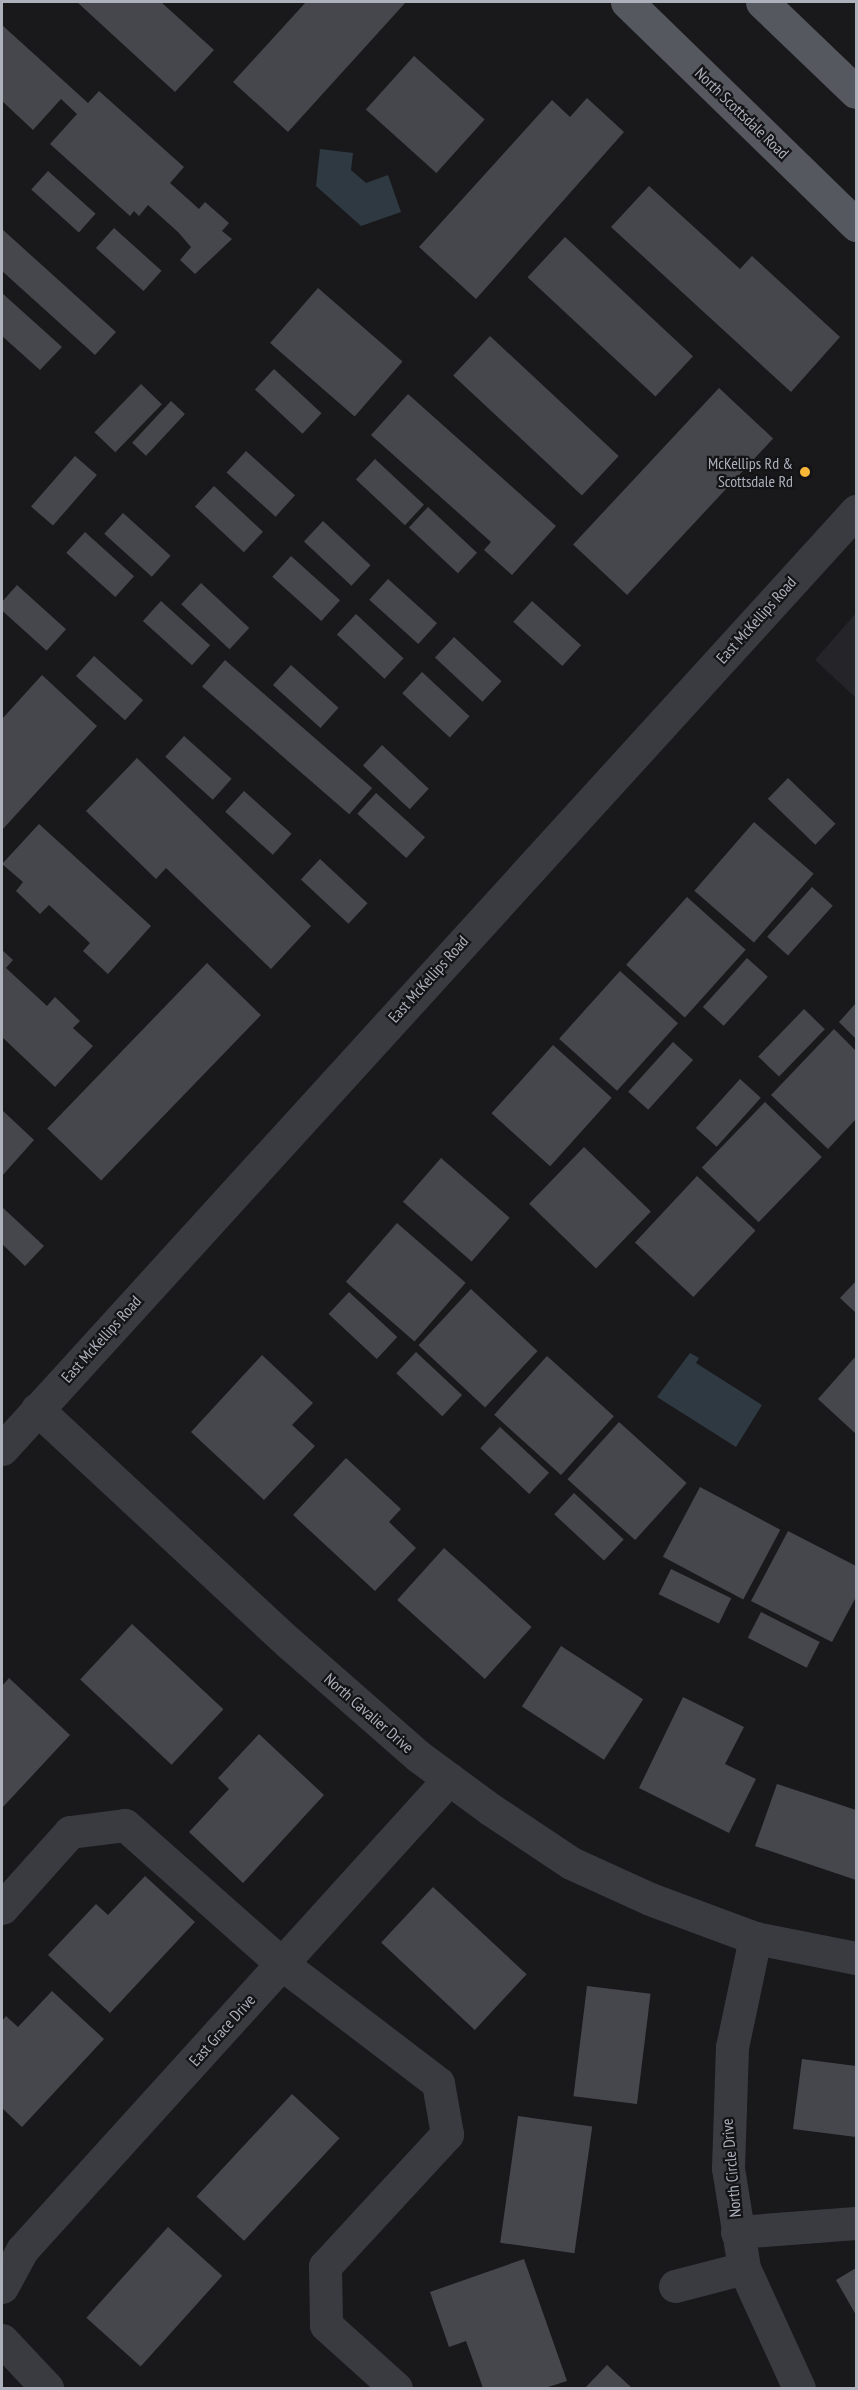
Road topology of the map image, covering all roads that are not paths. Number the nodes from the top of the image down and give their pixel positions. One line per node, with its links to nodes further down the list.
1 (627, 2): 4 (main road, North Scottsdale Road)
2 (762, 2): 3 (main road)
3 (856, 92)
4 (856, 225)
5 (856, 511): 6 (street, East McKellips Road)
6 (37, 1409): 7 (street, East McKellips Road); 8 (street, North Cavalier Drive)
7 (2, 1449)
8 (449, 1779): 10 (street, North Cavalier Drive); 12 (street, East Grace Drive)
9 (2, 1908): 12 (street)
10 (755, 1938): 11 (street, North Cavalier Drive); 14 (street, North Circle Drive)
11 (856, 1958)
12 (282, 1964): 17 (street, East Grace Drive); 20 (street)
13 (856, 2223): 14 (street)
14 (737, 2232): 15 (street, North Circle Drive)
15 (744, 2268): 16 (street); 21 (street, North Circle Drive)
16 (675, 2286)
17 (2, 2287)
18 (2, 2340): 19 (street)
19 (47, 2388)
20 (396, 2388)
21 (799, 2388)

